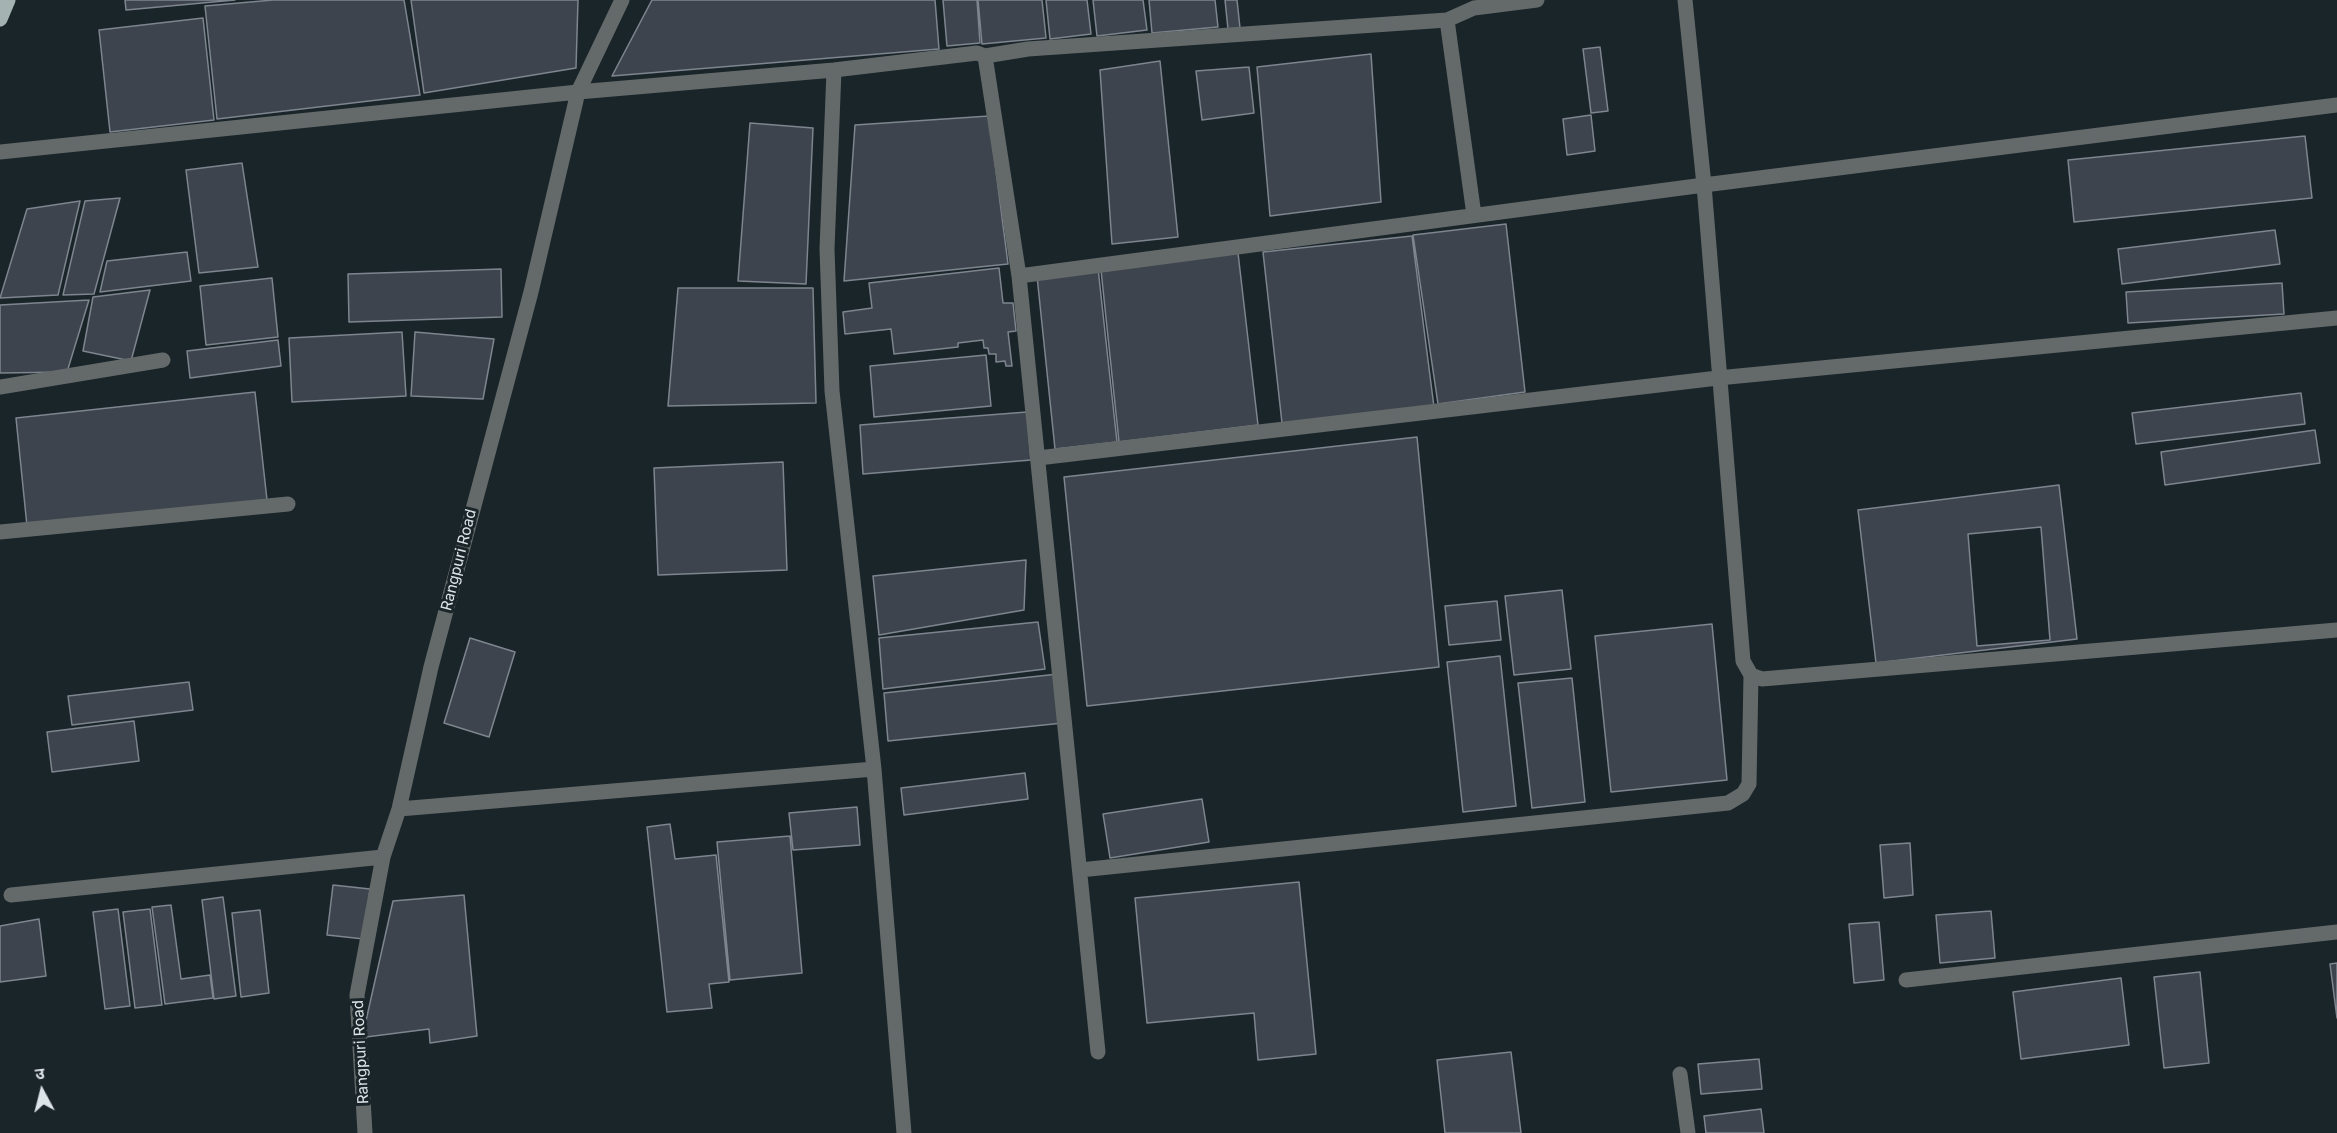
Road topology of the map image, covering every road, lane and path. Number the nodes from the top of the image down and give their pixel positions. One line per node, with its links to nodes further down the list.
1 (8, 0): 5 (main road)
2 (622, 0): 9 (street, Rangpuri Road)
3 (1537, 0): 6 (street)
4 (1685, 0): 12 (street)
5 (0, 19)
6 (1447, 20): 7 (street); 13 (street)
7 (985, 56): 8 (street); 14 (street)
8 (834, 70): 9 (street); 24 (street)
9 (578, 92): 11 (street); 25 (street, Rangpuri Road)
10 (2337, 105): 12 (street)
11 (0, 152)
12 (1704, 185): 13 (street); 17 (street)
13 (1474, 215): 14 (street)
14 (1019, 276): 19 (street)
15 (2337, 318): 17 (street)
16 (163, 360): 18 (street)
17 (1718, 378): 19 (street); 23 (street)
18 (0, 387)
19 (1038, 458): 27 (street)
20 (288, 504): 21 (street)
21 (0, 532)
22 (2337, 630): 23 (street)
23 (1750, 675): 27 (street)
24 (874, 769): 25 (street); 34 (street)
25 (399, 808): 26 (street, Rangpuri Road)
26 (383, 857): 28 (street); 33 (street, Rangpuri Road)
27 (1080, 870): 31 (street)
28 (11, 895)
29 (2337, 932): 30 (street)
30 (1906, 980)
31 (1098, 1052)
32 (1680, 1074): 35 (street)
33 (365, 1133)
34 (904, 1133)
35 (1688, 1133)

